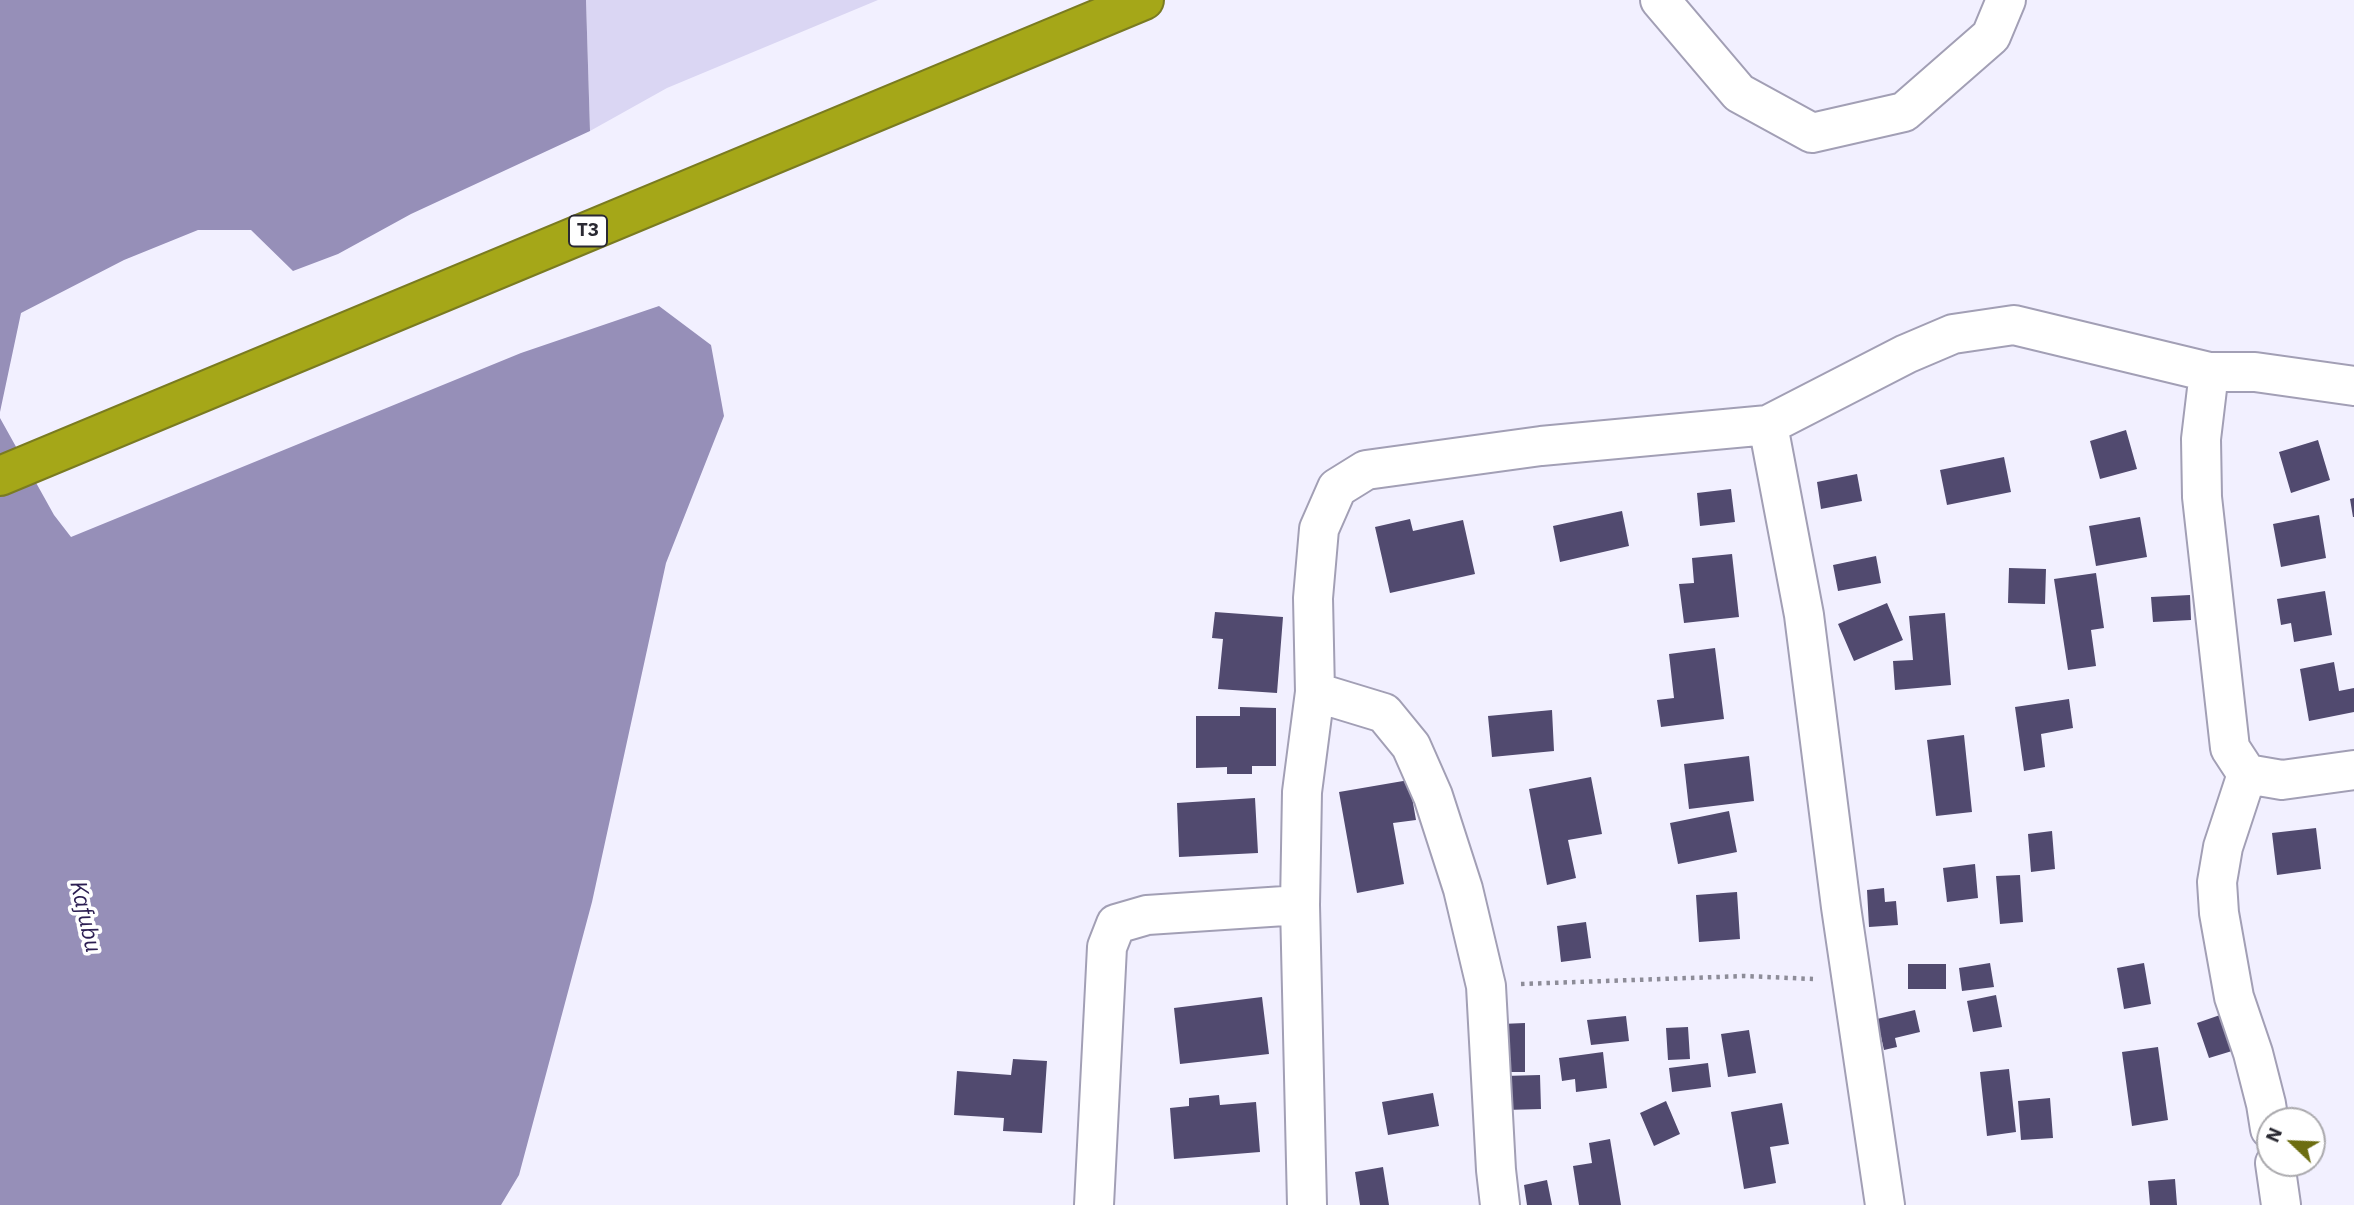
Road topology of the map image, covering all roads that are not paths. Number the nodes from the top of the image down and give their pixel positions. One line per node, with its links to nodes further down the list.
1 (1144, 0): 7 (highway, T3)
2 (1660, 0): 3 (street)
3 (2006, 0)
4 (2209, 372): 5 (street); 6 (street); 10 (street)
5 (2354, 386)
6 (1768, 425): 8 (street); 17 (street)
7 (16, 470)
8 (1315, 692): 11 (street); 16 (street)
9 (2354, 770): 10 (street)
10 (2247, 774): 12 (street)
11 (1300, 905): 14 (street); 15 (street)
12 (2266, 1107)
13 (2277, 1177): 18 (street)
14 (1094, 1205)
15 (1307, 1205)
16 (1500, 1205)
17 (1885, 1205)
18 (2281, 1205)

